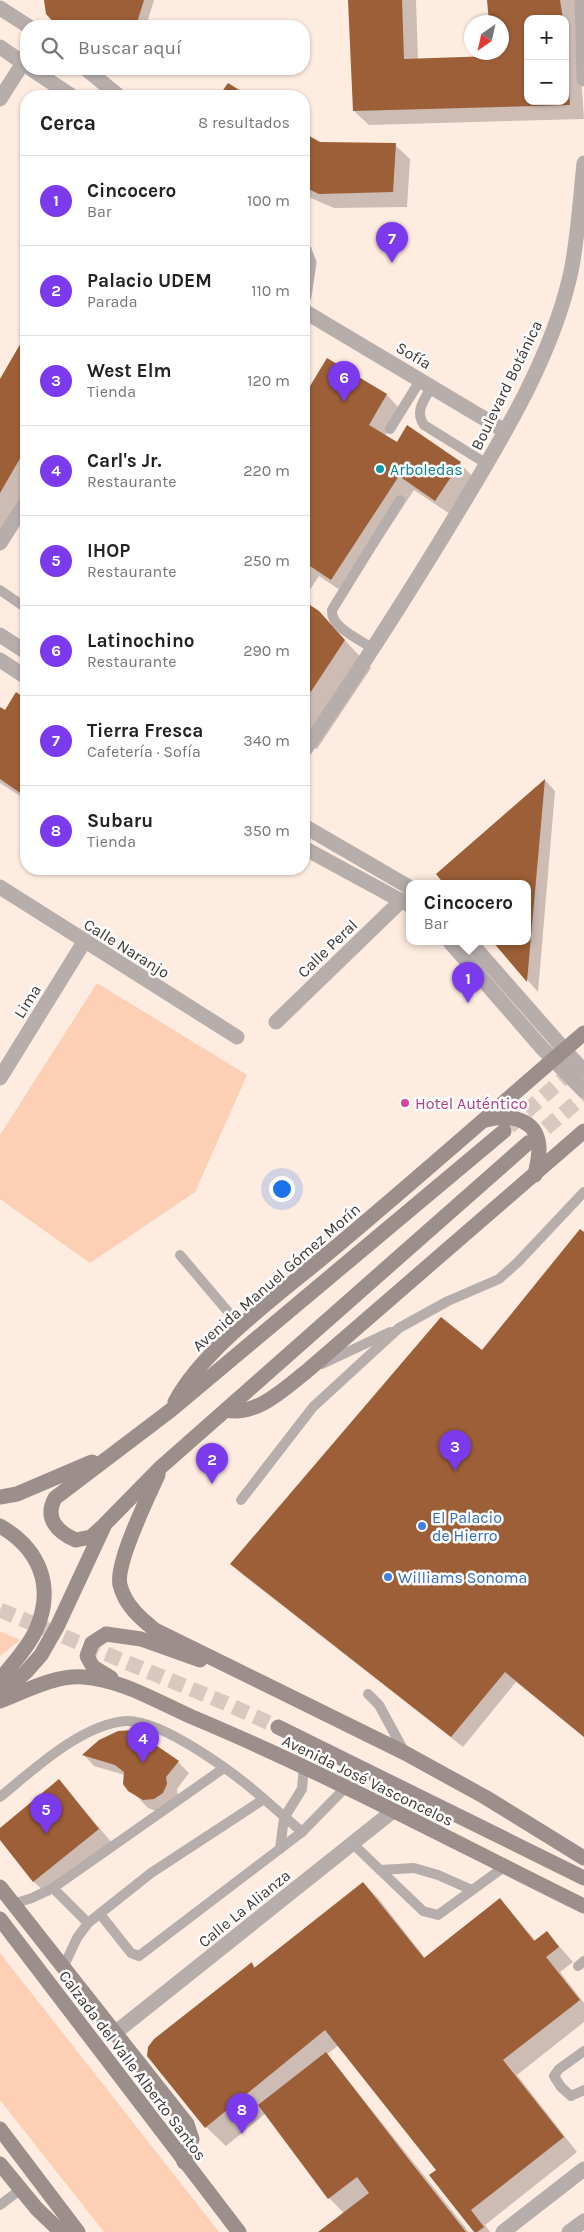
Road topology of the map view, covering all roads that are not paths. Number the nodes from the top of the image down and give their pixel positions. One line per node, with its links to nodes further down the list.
1 (582, 0): 9 (street)
2 (0, 8): 3 (street)
3 (20, 21)
4 (0, 46): 5 (street)
5 (20, 61)
6 (20, 75): 12 (street)
7 (40, 75): 10 (street)
8 (93, 75): 11 (street)
9 (584, 79)
10 (63, 90)
11 (112, 90)
12 (0, 99)
13 (584, 163): 17 (street, Boulevard Botánica)
14 (310, 314): 15 (street, Sofía)
15 (426, 382): 16 (lane); 17 (street, Sofía); 18 (lane)
16 (390, 430)
17 (505, 431): 18 (street, Boulevard Botánica)
18 (487, 464): 26 (street, Boulevard Botánica)
19 (400, 500): 26 (lane)
20 (20, 514): 21 (street)
21 (0, 543)
22 (0, 590): 23 (lane)
23 (20, 604)
24 (0, 635): 25 (street)
25 (20, 648)
26 (372, 648): 29 (street, Boulevard Botánica)
27 (0, 660): 28 (street)
28 (20, 673)
29 (310, 742)
30 (310, 829): 32 (street)
31 (310, 851): 34 (street)
32 (406, 884)
33 (0, 887): 35 (street, Calle Naranjo)
34 (406, 903): 38 (street, Calle Peral)
35 (84, 942): 40 (street, Calle Naranjo); 43 (street, Lima)
36 (453, 945): 41 (street)
37 (472, 945): 41 (street)
38 (276, 1022)
39 (584, 1033): 41 (main road, Avenida Manuel Gómez Morín)
40 (237, 1037)
41 (559, 1055): 42 (street); 44 (street); 45 (main road, Avenida Manuel Gómez Morín)
42 (584, 1072)
43 (0, 1078)
44 (584, 1091)
45 (486, 1120): 49 (main road); 52 (main road, Avenida Manuel Gómez Morín)
46 (504, 1131): 55 (main road, Avenida Manuel Gómez Morín)
47 (584, 1131): 49 (main road)
48 (528, 1144): 56 (main road)
49 (534, 1175): 54 (main road)
50 (584, 1192): 53 (lane)
51 (180, 1255): 52 (lane)
52 (241, 1327): 55 (main road, Avenida Manuel Gómez Morín)
53 (399, 1328): 54 (lane); 60 (lane)
54 (307, 1371): 56 (main road)
55 (171, 1410): 57 (main road)
56 (226, 1410): 58 (main road)
57 (114, 1451): 59 (main road); 61 (main road)
58 (161, 1467): 61 (main road); 63 (main road)
59 (0, 1497)
60 (241, 1500)
61 (105, 1524): 66 (main road)
62 (0, 1526): 64 (main road)
63 (244, 1675): 65 (main road); 70 (main road)
64 (0, 1680)
65 (134, 1692): 68 (main road); 71 (main road, Avenida José Vasconcelos)
66 (0, 1694)
67 (368, 1694): 70 (lane)
68 (0, 1701)
69 (278, 1727): 84 (main road, Avenida José Vasconcelos)
70 (405, 1753): 81 (main road)
71 (304, 1766): 73 (main road, Avenida José Vasconcelos); 77 (lane)
72 (224, 1768): 74 (lane); 75 (lane); 86 (lane)
73 (345, 1788): 76 (main road, Avenida José Vasconcelos); 78 (lane)
74 (0, 1796)
75 (264, 1799): 77 (lane); 90 (lane)
76 (393, 1812): 79 (street, Calle La Alianza); 82 (main road, Avenida José Vasconcelos)
77 (284, 1818): 78 (lane); 80 (lane)
78 (302, 1832): 80 (lane)
79 (353, 1844): 83 (lane); 94 (street, Calle La Alianza)
80 (280, 1849): 90 (lane)
81 (584, 1858)
82 (504, 1867): 87 (lane); 89 (main road, Avenida José Vasconcelos)
83 (380, 1870): 87 (lane); 87 (lane)
84 (584, 1878)
85 (0, 1887): 88 (main road)
86 (53, 1888): 88 (lane); 92 (lane)
87 (472, 1890)
88 (13, 1904): 93 (main road)
89 (584, 1906)
90 (100, 1914): 92 (lane)
91 (0, 1919): 98 (main road, Calzada del Valle Alberto Santos)
92 (88, 1923): 93 (lane)
93 (63, 1968): 94 (main road)
94 (116, 2032): 98 (main road)
95 (584, 2051): 96 (lane)
96 (584, 2090)
97 (0, 2129): 105 (main road)
98 (184, 2162): 106 (main road, Calzada del Valle Alberto Santos)
99 (0, 2164): 101 (main road)
100 (584, 2169): 107 (street)
101 (20, 2189): 102 (lane); 104 (main road)
102 (0, 2205)
103 (584, 2221): 108 (street)
104 (62, 2232)
105 (78, 2232)
106 (239, 2232)
107 (503, 2232)
108 (569, 2232)

